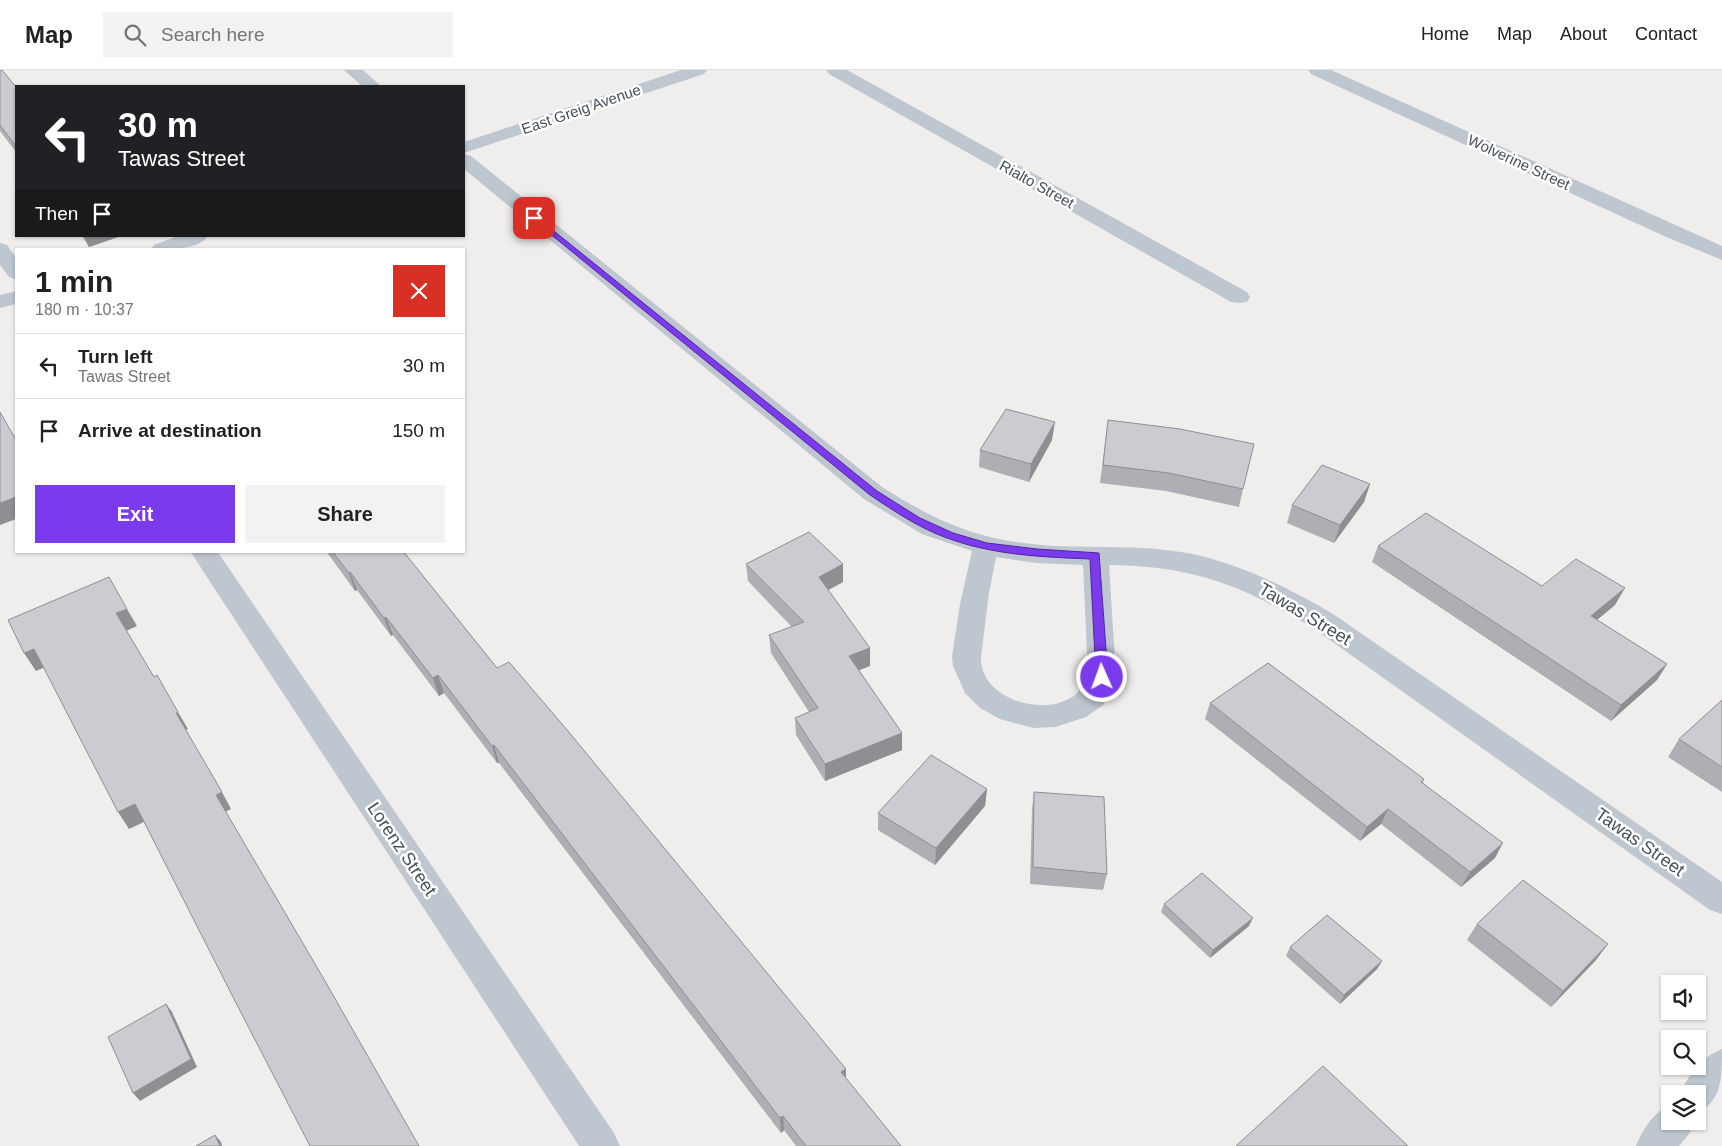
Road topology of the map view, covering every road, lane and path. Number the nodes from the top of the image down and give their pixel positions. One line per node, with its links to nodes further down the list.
1 (352, 70): 5 (street)
2 (698, 70): 6 (street, East Greig Avenue)
3 (835, 70): 14 (street, Rialto Street)
4 (1317, 70): 11 (street, Wolverine Street)
5 (371, 85)
6 (465, 148)
7 (465, 161): 16 (street, Tawas Street)
8 (195, 237): 9 (street)
9 (164, 248)
10 (0, 249): 12 (street)
11 (1722, 254)
12 (15, 272)
13 (15, 297): 15 (street)
14 (1240, 297)
15 (0, 302)
16 (986, 546): 18 (street, Tawas Street); 18 (street)
17 (204, 553): 23 (street, Lorenz Street)
18 (1096, 556): 19 (street, Tawas Street)
19 (1722, 900)
20 (1722, 1066): 21 (street)
21 (1706, 1085)
22 (1668, 1130): 24 (street)
23 (601, 1146)
24 (1655, 1146)

